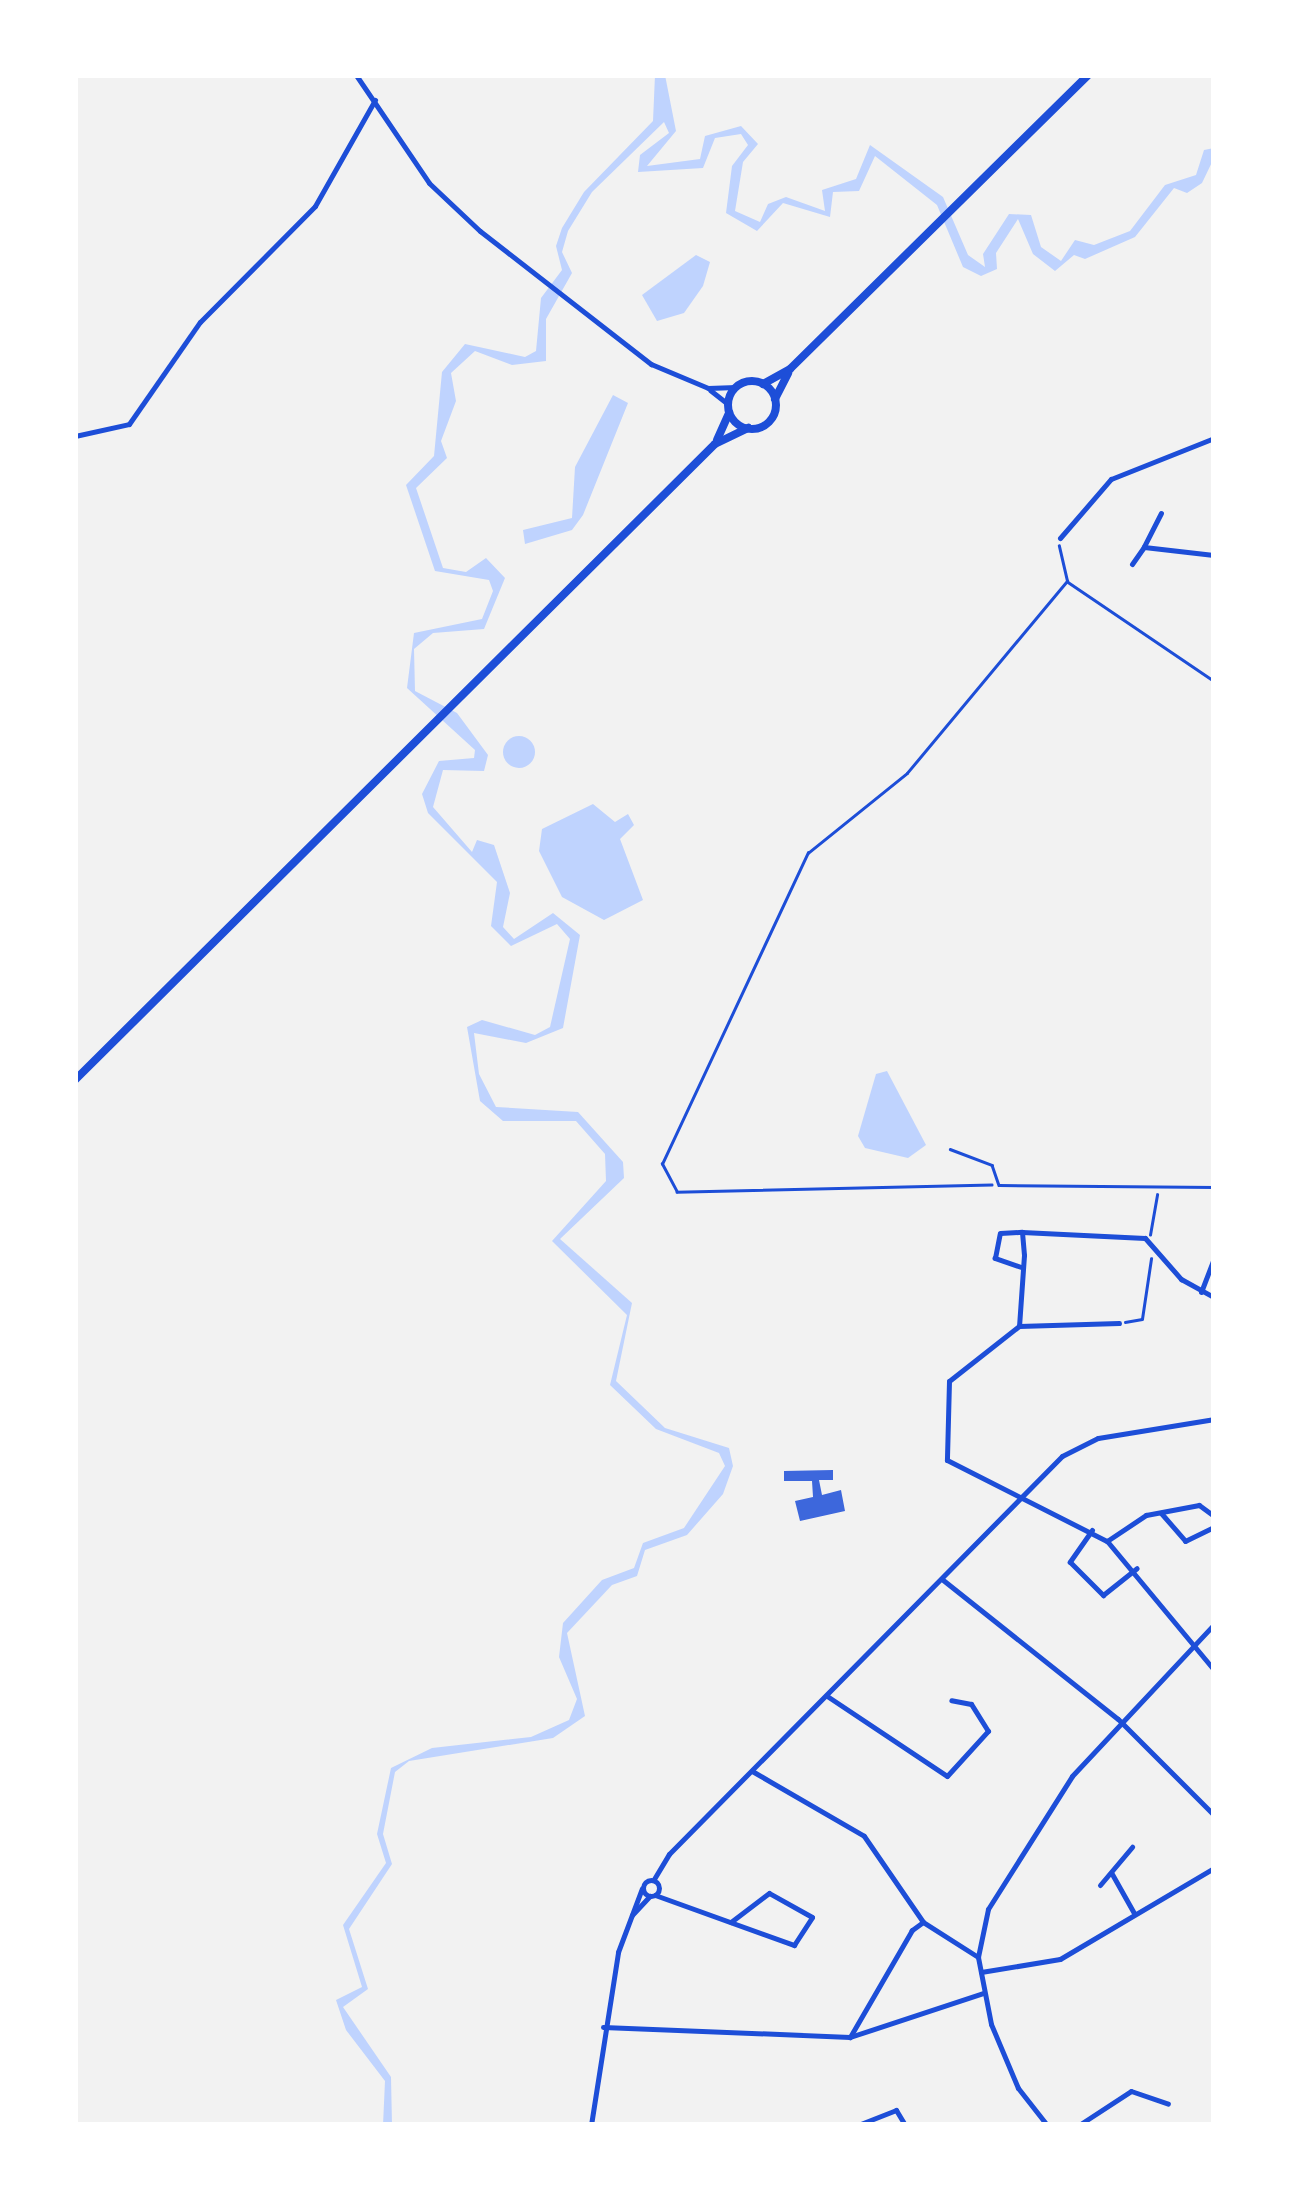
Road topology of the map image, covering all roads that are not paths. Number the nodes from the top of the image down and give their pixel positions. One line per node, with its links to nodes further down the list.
1 (356, 75): 3 (street)
2 (1088, 75): 4 (main road)
3 (375, 100): 7 (street); 11 (street)
4 (790, 369): 5 (main road); 8 (main road)
5 (763, 384): 6 (main road); 8 (main road)
6 (736, 387): 7 (street); 9 (main road)
7 (708, 388): 9 (street)
8 (775, 399): 10 (main road)
9 (728, 409): 10 (main road); 13 (main road)
10 (748, 428): 13 (main road)
11 (75, 436)
12 (1214, 438): 15 (street)
13 (715, 444): 19 (main road)
14 (1161, 513): 16 (street)
15 (1060, 538)
16 (1144, 547): 17 (street); 18 (street)
17 (1214, 555)
18 (1132, 564)
19 (75, 1080)
20 (950, 1149): 21 (lane)
21 (1214, 1188)
22 (1022, 1232): 24 (street); 24 (street); 25 (street)
23 (1214, 1258): 25 (street)
24 (1021, 1267): 28 (street)
25 (1200, 1292): 26 (street)
26 (1214, 1298)
27 (1119, 1323): 28 (street)
28 (1019, 1326): 30 (street)
29 (1214, 1419): 30 (street)
30 (1022, 1493): 34 (street); 37 (street)
31 (1161, 1513): 32 (street); 33 (street); 35 (street)
32 (1214, 1516)
33 (1214, 1527)
34 (1092, 1530): 35 (street); 36 (street)
35 (1107, 1541): 36 (street)
36 (1137, 1568): 39 (street)
37 (943, 1580): 41 (street); 43 (street)
38 (1214, 1624): 39 (street)
39 (1194, 1642): 40 (street); 43 (street)
40 (1214, 1670)
41 (827, 1696): 42 (street); 44 (street)
42 (950, 1700)
43 (1118, 1719): 45 (street); 58 (street)
44 (752, 1770): 49 (street); 57 (street)
45 (1214, 1815)
46 (1132, 1847): 48 (street)
47 (1214, 1868): 54 (street)
48 (1112, 1874): 50 (street); 54 (street)
49 (656, 1882): 51 (street); 52 (street); 53 (street)
50 (1100, 1885)
51 (642, 1888): 52 (street); 55 (street)
52 (652, 1896): 53 (street); 55 (street)
53 (674, 1905): 56 (street)
54 (1134, 1914): 59 (street)
55 (630, 1917): 61 (street)
56 (731, 1922): 56 (street)
57 (923, 1922): 58 (street); 62 (street)
58 (978, 1956): 59 (street)
59 (981, 1972): 60 (street)
60 (983, 1992): 62 (street); 67 (street)
61 (603, 2027): 62 (street); 64 (street)
62 (850, 2037)
63 (1168, 2104): 68 (street)
64 (591, 2125)
65 (858, 2125): 66 (street)
66 (904, 2125)
67 (1048, 2125)
68 (1079, 2125)

